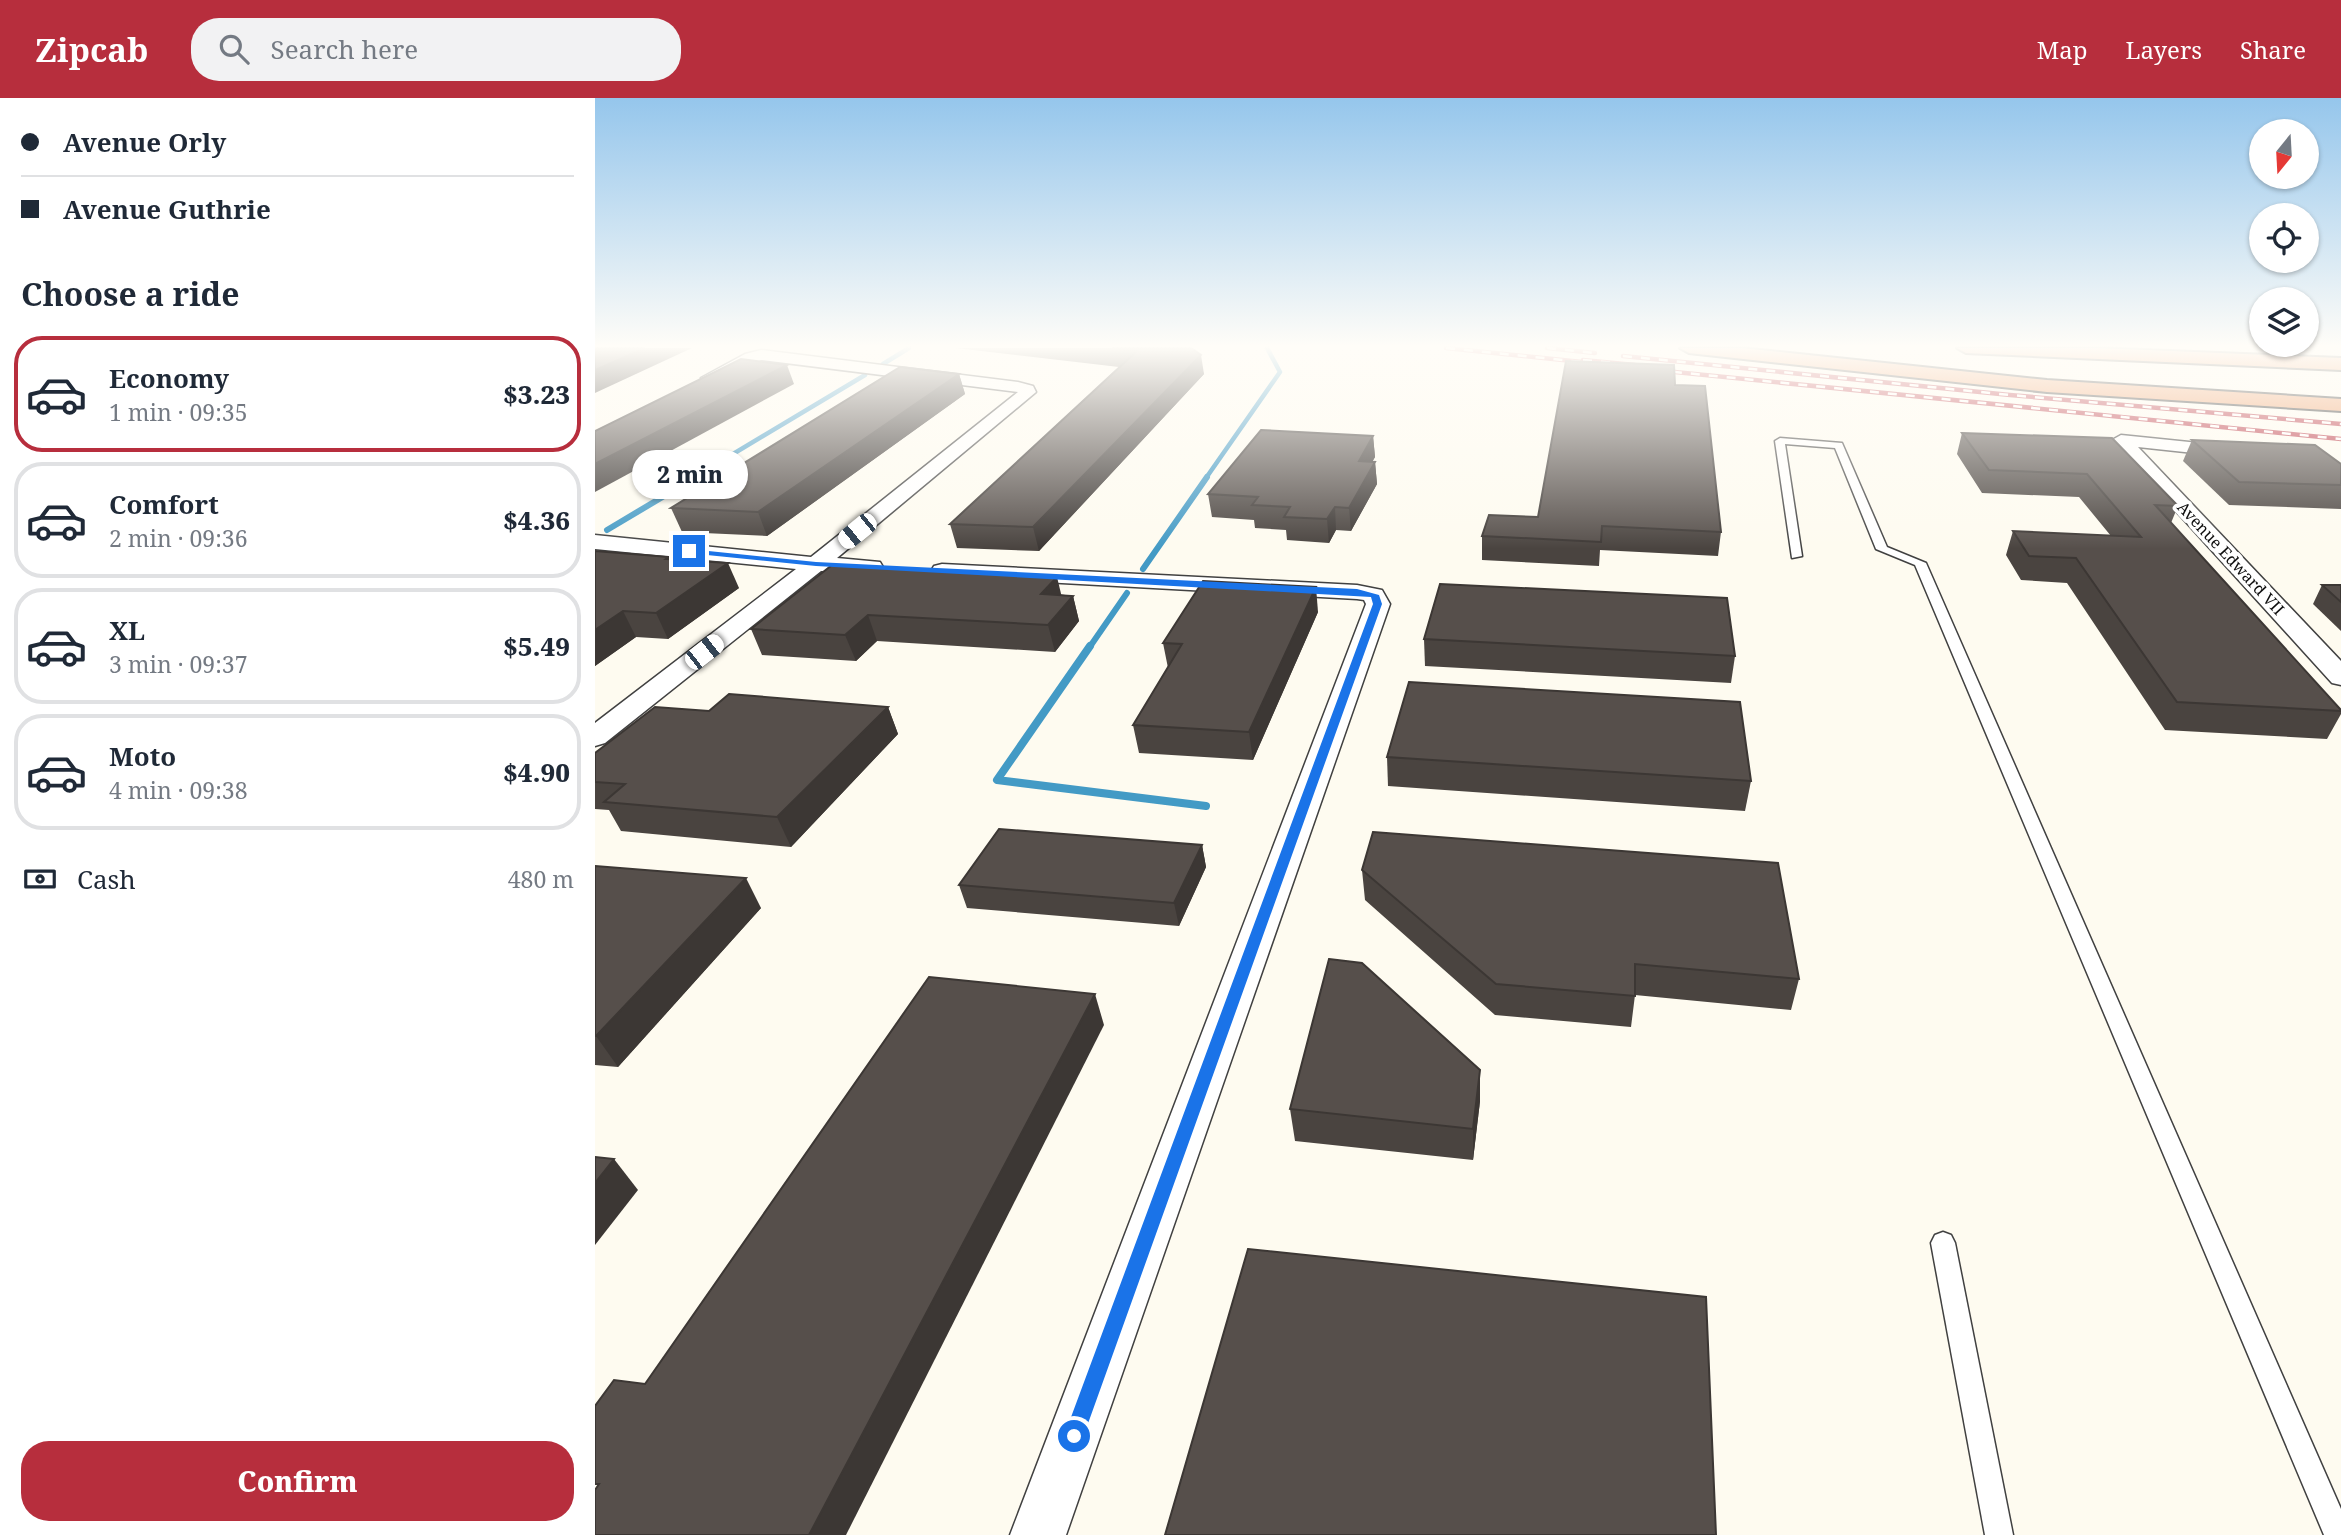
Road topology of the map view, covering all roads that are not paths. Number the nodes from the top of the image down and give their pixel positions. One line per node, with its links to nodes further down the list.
1 (1000, 415): 5 (street)
2 (2245, 452): 8 (street, Avenue Edward VII)
3 (595, 542): 5 (street)
4 (1796, 556): 13 (lane)
5 (816, 564): 6 (street); 9 (street)
6 (892, 568)
7 (918, 569): 11 (street)
8 (2341, 677)
9 (595, 737)
10 (1943, 1243): 12 (lane)
11 (1038, 1535)
12 (2000, 1535)
13 (2338, 1535)

